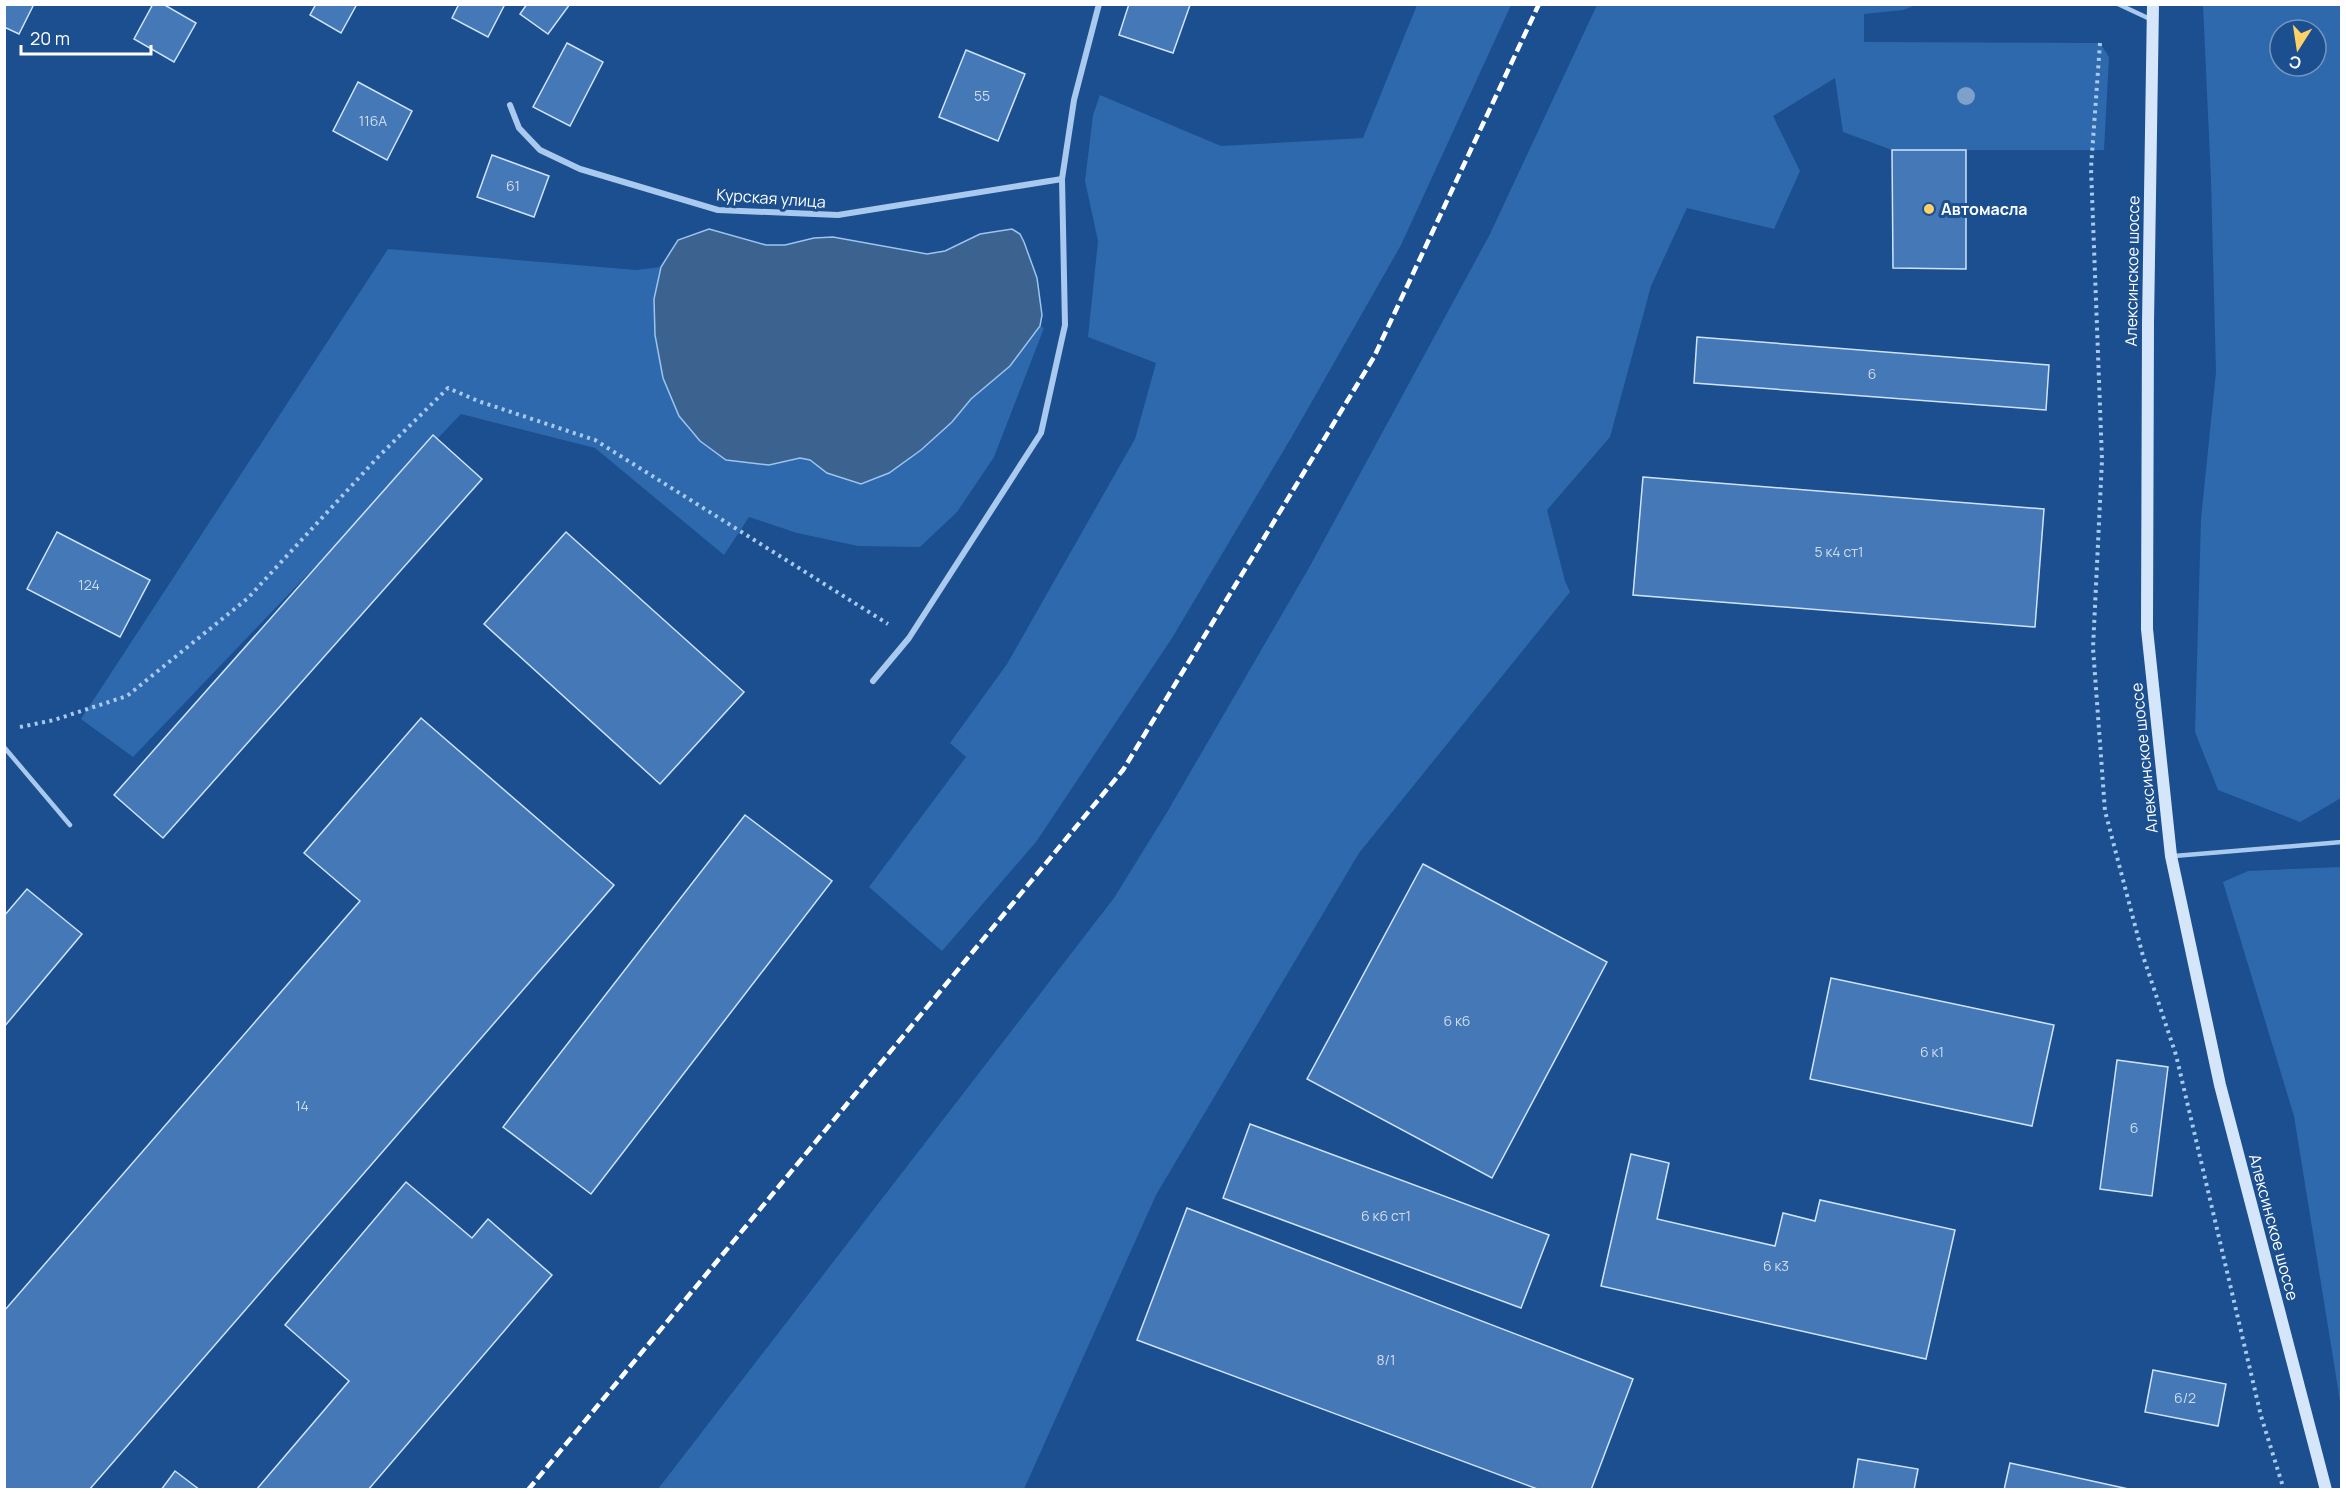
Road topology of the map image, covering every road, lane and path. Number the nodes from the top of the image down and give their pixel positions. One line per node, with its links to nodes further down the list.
1 (1099, 4): 6 (street)
2 (2118, 4): 4 (lane)
3 (2153, 4): 4 (main road, Алексинское шоссе)
4 (2153, 20): 13 (main road, Алексинское шоссе)
5 (510, 105): 6 (street, Курская улица)
6 (1062, 178): 7 (street)
7 (909, 638): 8 (street); 9 (path)
8 (873, 681)
9 (14, 728)
10 (4, 747): 11 (lane)
11 (70, 825)
12 (2342, 842): 13 (lane)
13 (2171, 856): 14 (main road, Алексинское шоссе)
14 (2326, 1490)

